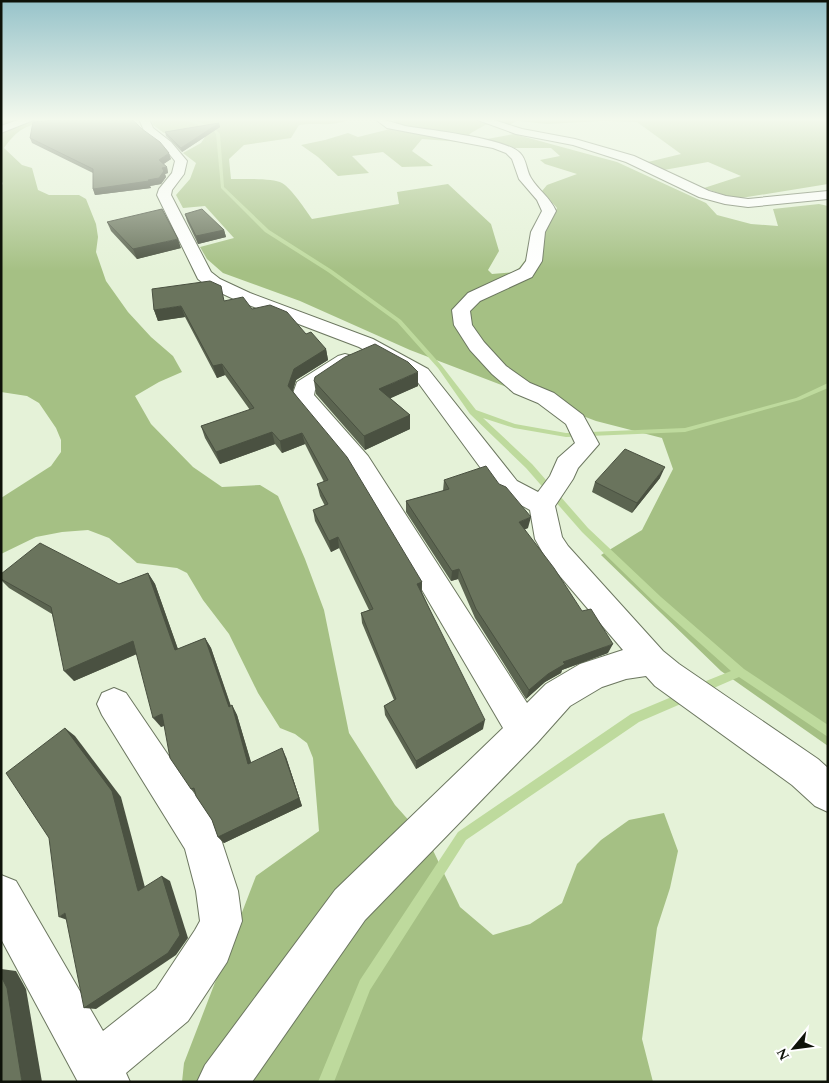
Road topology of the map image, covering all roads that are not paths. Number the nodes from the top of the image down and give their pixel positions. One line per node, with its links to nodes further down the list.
1 (179, 170): 5 (street)
2 (521, 170): 6 (street)
3 (656, 170): 4 (street)
4 (828, 195)
5 (366, 343): 6 (street); 9 (street)
6 (542, 506): 7 (street)
7 (659, 668): 9 (street); 10 (street)
8 (114, 704): 12 (street)
9 (525, 731): 13 (street)
10 (828, 793)
11 (1, 896): 12 (street)
12 (100, 1074)
13 (222, 1082)

